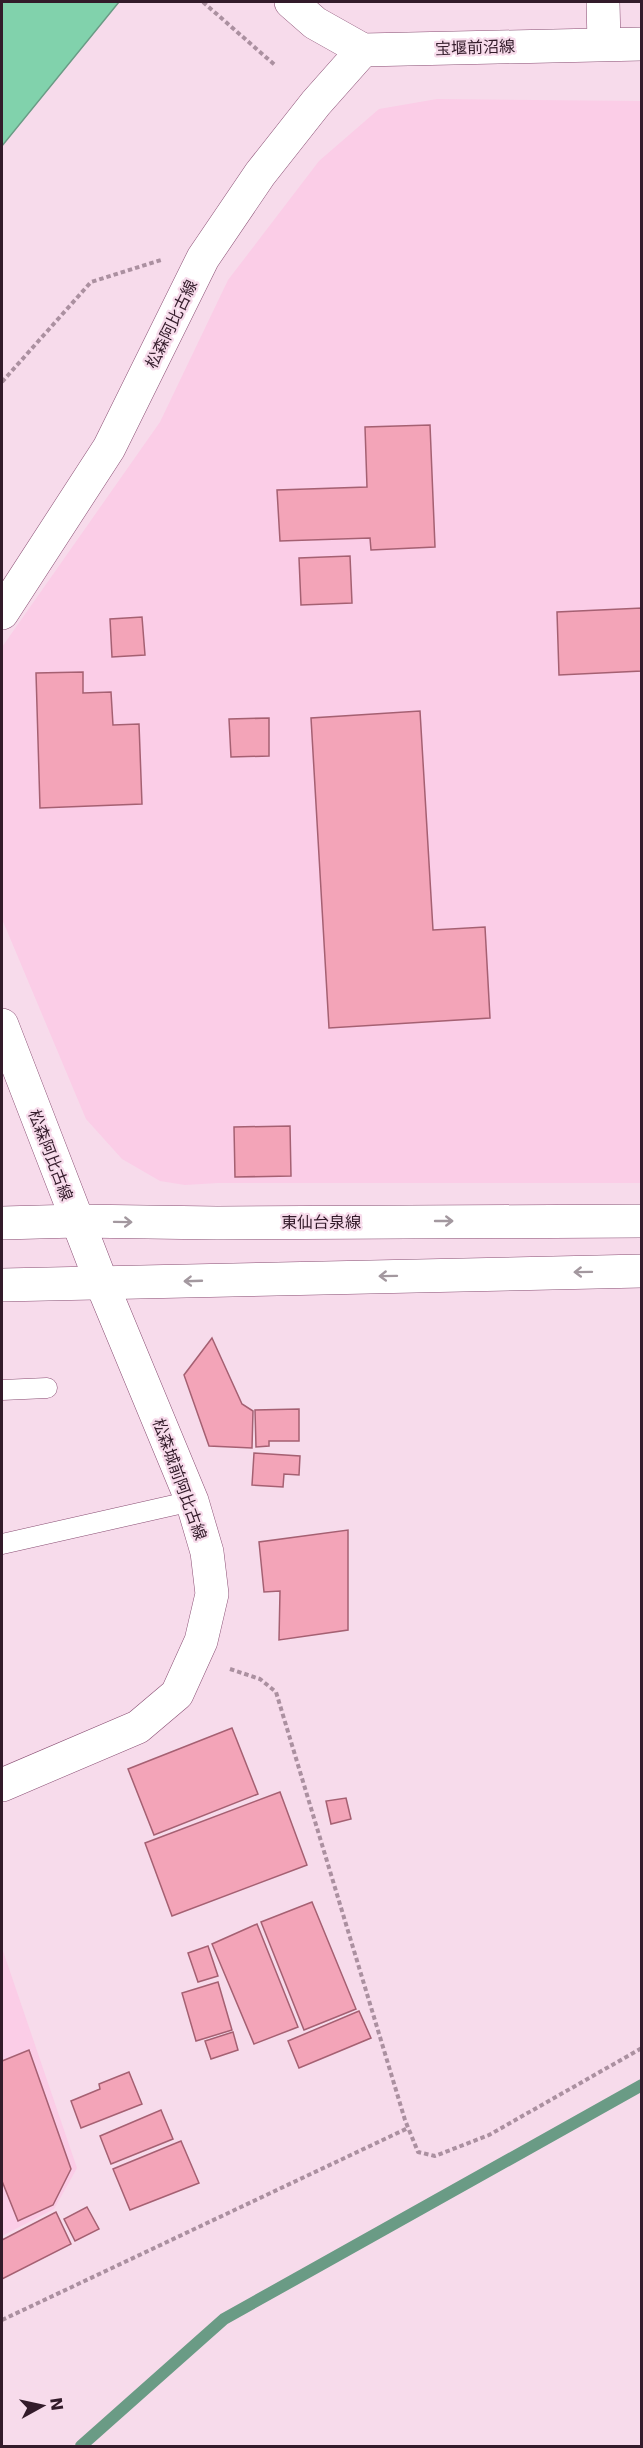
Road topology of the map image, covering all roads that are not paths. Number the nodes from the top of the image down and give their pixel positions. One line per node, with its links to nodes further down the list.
1 (291, 2): 5 (street)
2 (603, 2): 3 (street)
3 (604, 43): 4 (street, 宝堰前沼線); 5 (street, 宝堰前沼線)
4 (642, 44)
5 (363, 50): 6 (street, 松森阿比古線)
6 (2, 613)
7 (2, 1025): 8 (street, 松森阿比古線)
8 (77, 1221): 9 (street, 東仙台泉線, one-way to 9); 10 (street, 東仙台泉線); 12 (street, 松森阿比古線)
9 (642, 1221)
10 (2, 1223)
11 (642, 1270): 12 (street, one-way to 12)
12 (102, 1284): 13 (street); 16 (street, 松森城前阿比古線)
13 (2, 1285)
14 (47, 1388): 15 (lane)
15 (2, 1390)
16 (192, 1501): 17 (lane); 18 (street, 松森城前阿比古線)
17 (2, 1544)
18 (2, 1785)

